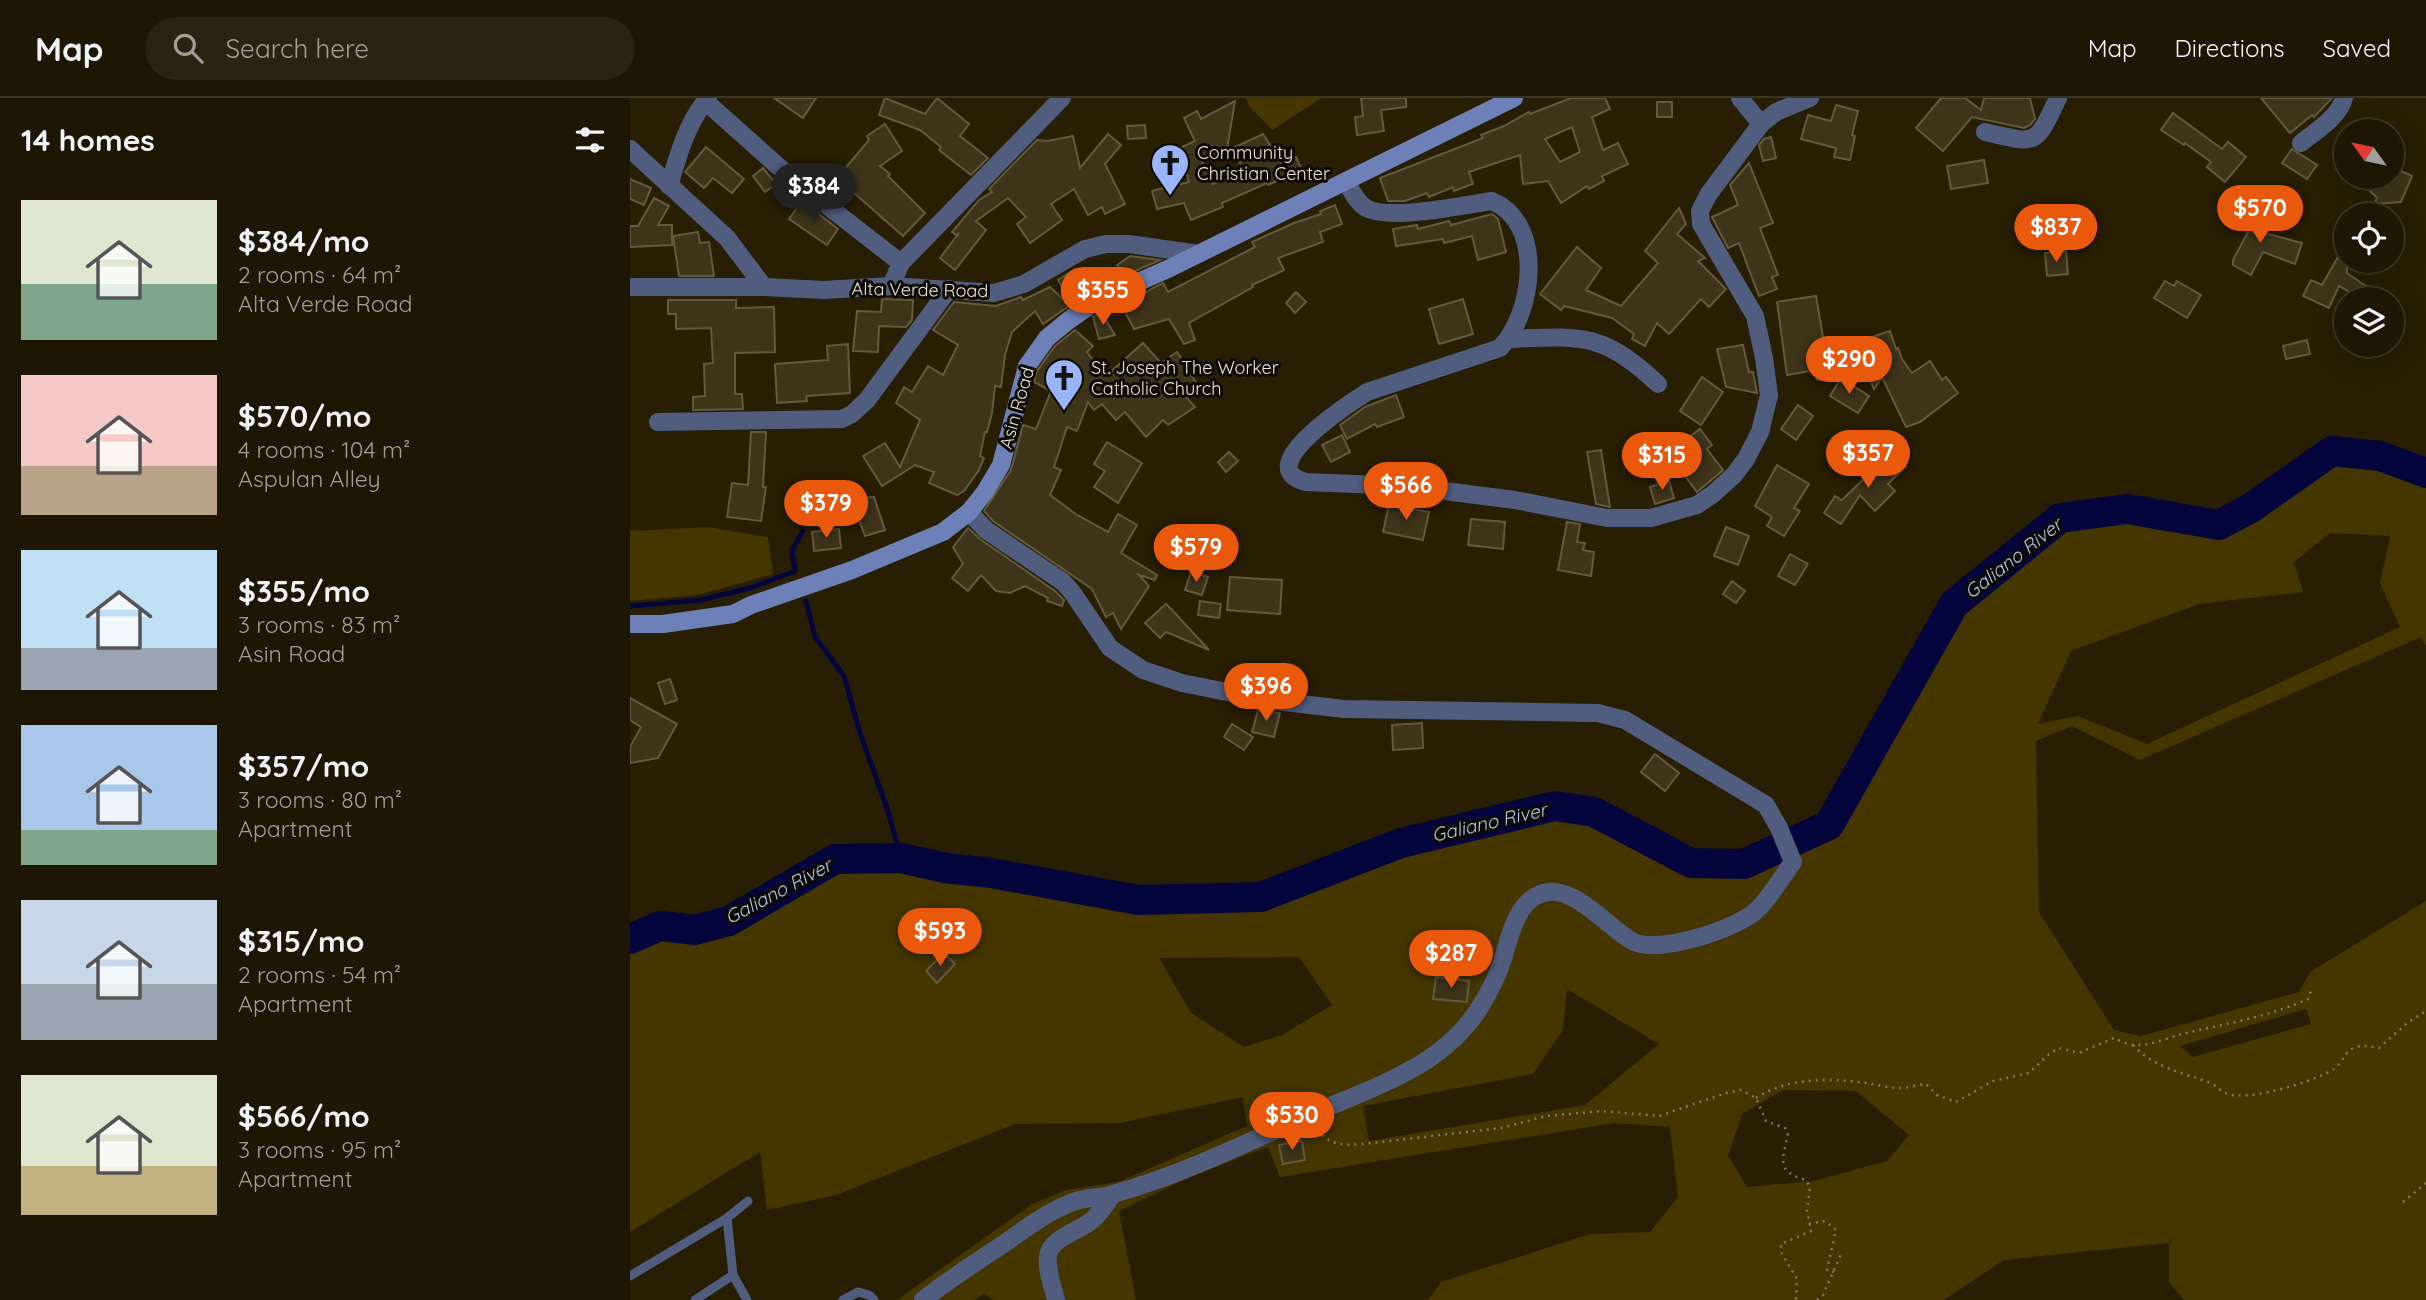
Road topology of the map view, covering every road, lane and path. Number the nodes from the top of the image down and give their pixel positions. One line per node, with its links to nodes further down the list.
1 (1062, 98): 17 (street)
2 (1514, 98): 14 (main road, Asin Road)
3 (1740, 98): 8 (street)
4 (1810, 98): 8 (street)
5 (2058, 98): 9 (street)
6 (2344, 98): 10 (street)
7 (707, 100): 15 (street); 17 (street)
8 (1761, 124): 22 (street)
9 (1985, 132)
10 (2301, 143)
11 (630, 149): 13 (street)
12 (630, 170): 13 (street)
13 (652, 171): 15 (street)
14 (1346, 182): 16 (main road, Asin Road); 22 (street)
15 (669, 186): 20 (street)
16 (1199, 254): 21 (street, Alta Verde Road); 25 (main road, Asin Road)
17 (901, 263): 18 (street)
18 (891, 286): 20 (street, Alta Verde Road); 21 (street, Alta Verde Road)
19 (630, 287): 20 (street, Alta Verde Road)
20 (764, 287)
21 (949, 289): 24 (street)
22 (1509, 339): 23 (street)
23 (1658, 384)
24 (658, 422)
25 (969, 512): 26 (main road, Asin Road); 31 (street)
26 (630, 624)
27 (2312, 989): 29 (path)
28 (2426, 1012): 29 (path)
29 (2133, 1045): 30 (path)
30 (1756, 1098): 31 (path); 37 (path)
31 (1308, 1116): 33 (street)
32 (2426, 1183): 35 (path)
33 (1112, 1195): 46 (street); 47 (street)
34 (748, 1201): 36 (lane)
35 (2403, 1202)
36 (727, 1218): 40 (lane); 41 (lane)
37 (1809, 1224): 39 (path); 48 (path)
38 (1842, 1252): 39 (path)
39 (1834, 1272): 49 (path)
40 (733, 1275): 42 (lane); 43 (lane)
41 (630, 1276)
42 (695, 1300)
43 (747, 1300)
44 (843, 1300): 45 (lane)
45 (874, 1300)
46 (923, 1300)
47 (1056, 1300)
48 (1796, 1300)
49 (1817, 1300)

